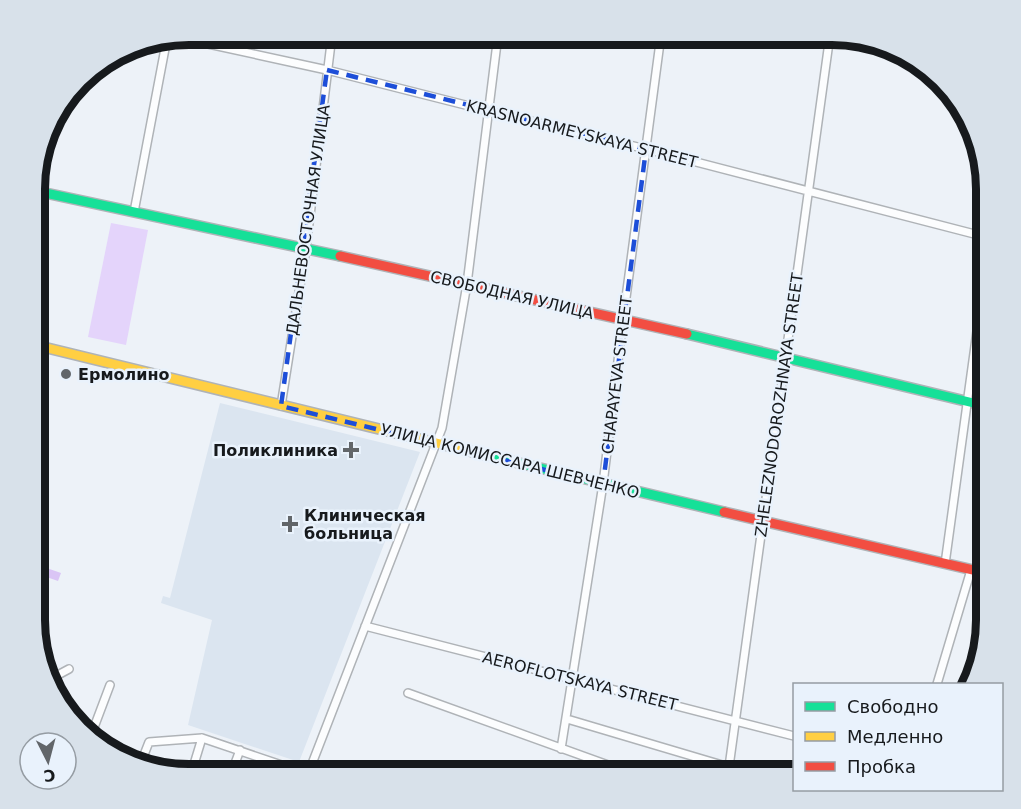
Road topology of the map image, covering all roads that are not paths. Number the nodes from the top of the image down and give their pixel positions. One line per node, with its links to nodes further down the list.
1 (213, 45): 7 (street, KRASNOARMEYSKAYA STREET)
2 (330, 45): 7 (street, ДАЛЬНЕВОСТОЧНАЯ УЛИЦА)
3 (497, 45): 8 (street)
4 (660, 45): 9 (street, CHAPAYEVA STREET)
5 (829, 45): 10 (street, ZHELEZNODOROZHNAYA STREET)
6 (165, 47): 12 (street)
7 (327, 70): 8 (street, KRASNOARMEYSKAYA STREET); 14 (street, ДАЛЬНЕВОСТОЧНАЯ УЛИЦА)
8 (489, 111): 9 (street, KRASNOARMEYSKAYA STREET); 15 (street)
9 (646, 148): 10 (street, KRASNOARMEYSKAYA STREET); 16 (street, CHAPAYEVA STREET)
10 (807, 191): 13 (street, KRASNOARMEYSKAYA STREET); 19 (street, ZHELEZNODOROZHNAYA STREET)
11 (45, 193): 12 (street, СВОБОДНАЯ УЛИЦА)
12 (134, 212): 14 (street, СВОБОДНАЯ УЛИЦА)
13 (976, 234)
14 (306, 248): 15 (street, СВОБОДНАЯ УЛИЦА); 22 (street, ДАЛЬНЕВОСТОЧНАЯ УЛИЦА)
15 (467, 285): 16 (street, СВОБОДНАЯ УЛИЦА); 23 (street)
16 (623, 320): 19 (street, СВОБОДНАЯ УЛИЦА); 24 (street, CHAPAYEVA STREET)
17 (976, 342): 20 (street)
18 (45, 347): 22 (street, УЛИЦА КОМИССАРА ШЕВЧЕНКО)
19 (787, 357): 20 (street, СВОБОДНАЯ УЛИЦА); 25 (street, ZHELEZNODOROZHNAYA STREET)
20 (968, 402): 21 (street, СВОБОДНАЯ УЛИЦА); 26 (street)
21 (976, 404)
22 (281, 406): 23 (street, УЛИЦА КОМИССАРА ШЕВЧЕНКО)
23 (437, 444): 24 (street, УЛИЦА КОМИССАРА ШЕВЧЕНКО); 29 (street)
24 (603, 484): 25 (street, УЛИЦА КОМИССАРА ШЕВЧЕНКО); 32 (street, CHAPAYEVA STREET)
25 (763, 521): 26 (street, УЛИЦА КОМИССАРА ШЕВЧЕНКО); 37 (street, ZHELEZNODOROZHNAYA STREET)
26 (945, 564): 27 (street, УЛИЦА КОМИССАРА ШЕВЧЕНКО)
27 (971, 570): 28 (street, УЛИЦА КОМИССАРА ШЕВЧЕНКО); 33 (street)
28 (976, 571)
29 (365, 626): 32 (street, AEROFLOTSKAYA STREET); 47 (street)
30 (69, 669): 31 (street)
31 (57, 676)
32 (572, 680): 36 (street, CHAPAYEVA STREET); 37 (street, AEROFLOTSKAYA STREET)
33 (937, 683)
34 (110, 685): 38 (street)
35 (408, 693): 41 (street)
36 (567, 719): 41 (street, CHAPAYEVA STREET); 49 (street)
37 (735, 720): 39 (street, AEROFLOTSKAYA STREET); 50 (street, ZHELEZNODOROZHNAYA STREET)
38 (94, 728)
39 (793, 735)
40 (202, 738): 42 (street); 43 (street); 44 (street)
41 (561, 749): 48 (street)
42 (240, 750): 45 (street); 46 (street)
43 (144, 756)
44 (194, 764)
45 (235, 764)
46 (284, 764)
47 (312, 764)
48 (604, 764)
49 (710, 764)
50 (730, 764)

